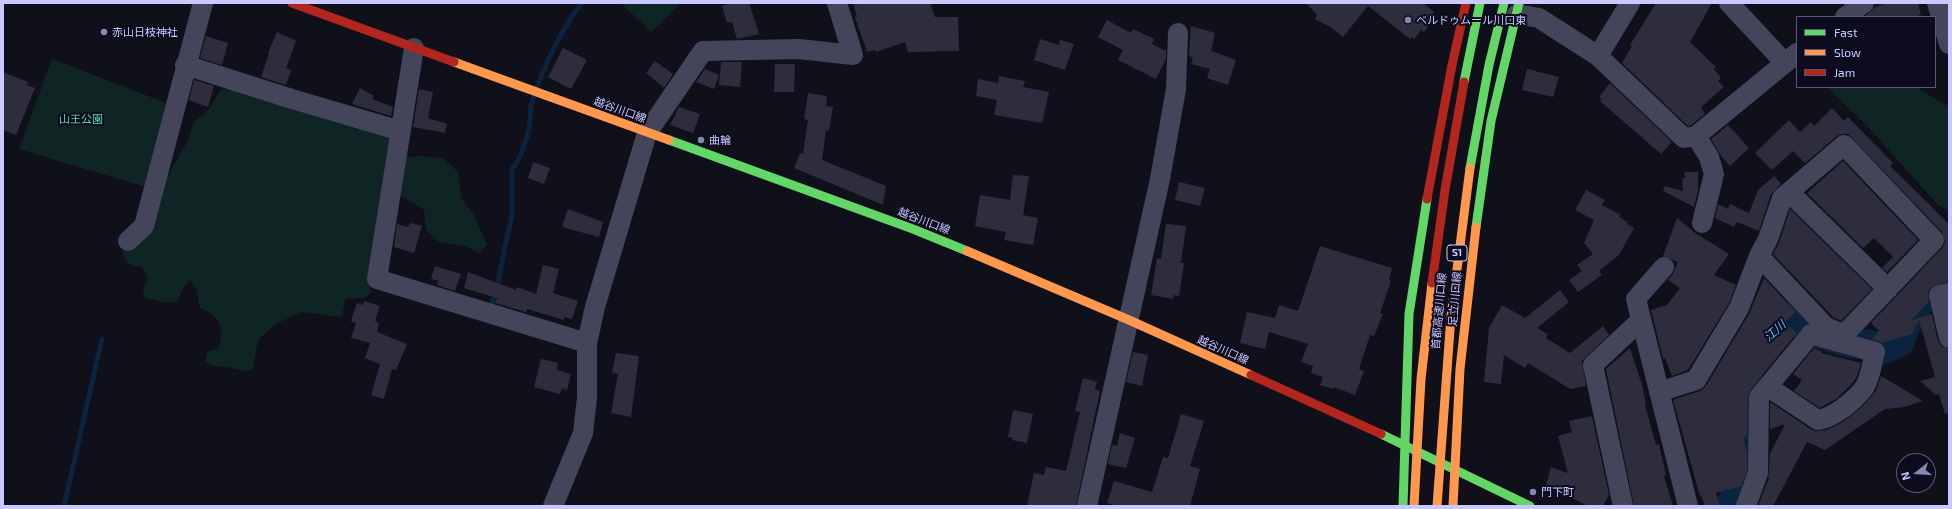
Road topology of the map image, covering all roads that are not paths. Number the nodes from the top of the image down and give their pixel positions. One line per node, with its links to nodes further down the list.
1 (203, 3): 17 (street)
2 (292, 3): 14 (main road, 越谷川口線)
3 (837, 3): 19 (street)
4 (1466, 3): 35 (main road)
5 (1480, 3): 40 (main road, 首都高速川口線 / S1, bridge)
6 (1630, 3): 15 (street)
7 (1728, 3): 16 (street)
8 (1864, 3): 11 (street)
9 (1937, 3): 13 (street)
10 (1513, 7): 15 (street); 36 (main road, 足立川口線); 41 (main road, 首都高速川口線 / S1, bridge)
11 (1846, 16)
12 (1178, 33): 28 (street)
13 (1949, 44)
14 (414, 48): 18 (street); 19 (main road, 越谷川口線)
15 (1598, 56): 20 (street)
16 (1791, 58): 20 (street)
17 (185, 65): 18 (street); 23 (street)
18 (401, 131): 32 (street)
19 (647, 133): 28 (main road, 越谷川口線); 32 (street)
20 (1696, 136): 22 (street)
21 (1789, 192): 24 (street); 26 (street); 26 (street)
22 (1702, 223)
23 (128, 240)
24 (1759, 256): 31 (street); 34 (street)
25 (1664, 267): 29 (street)
26 (1888, 289): 31 (street)
27 (1949, 293): 30 (street)
28 (1128, 320): 35 (main road, 越谷川口線); 38 (street)
29 (1641, 320): 34 (street); 44 (street)
30 (1949, 338)
31 (1841, 339): 33 (street); 33 (street)
32 (587, 343): 37 (street)
33 (1768, 387): 46 (street)
34 (1659, 392): 45 (street)
35 (1405, 445): 36 (main road, 越谷川口線); 39 (main road)
36 (1455, 471): 42 (main road, 足立川口線); 43 (main road, 越谷川口線)
37 (554, 506)
38 (1087, 506)
39 (1403, 506)
40 (1414, 506)
41 (1437, 506)
42 (1453, 506)
43 (1530, 506)
44 (1623, 506)
45 (1688, 506)
46 (1746, 506)

